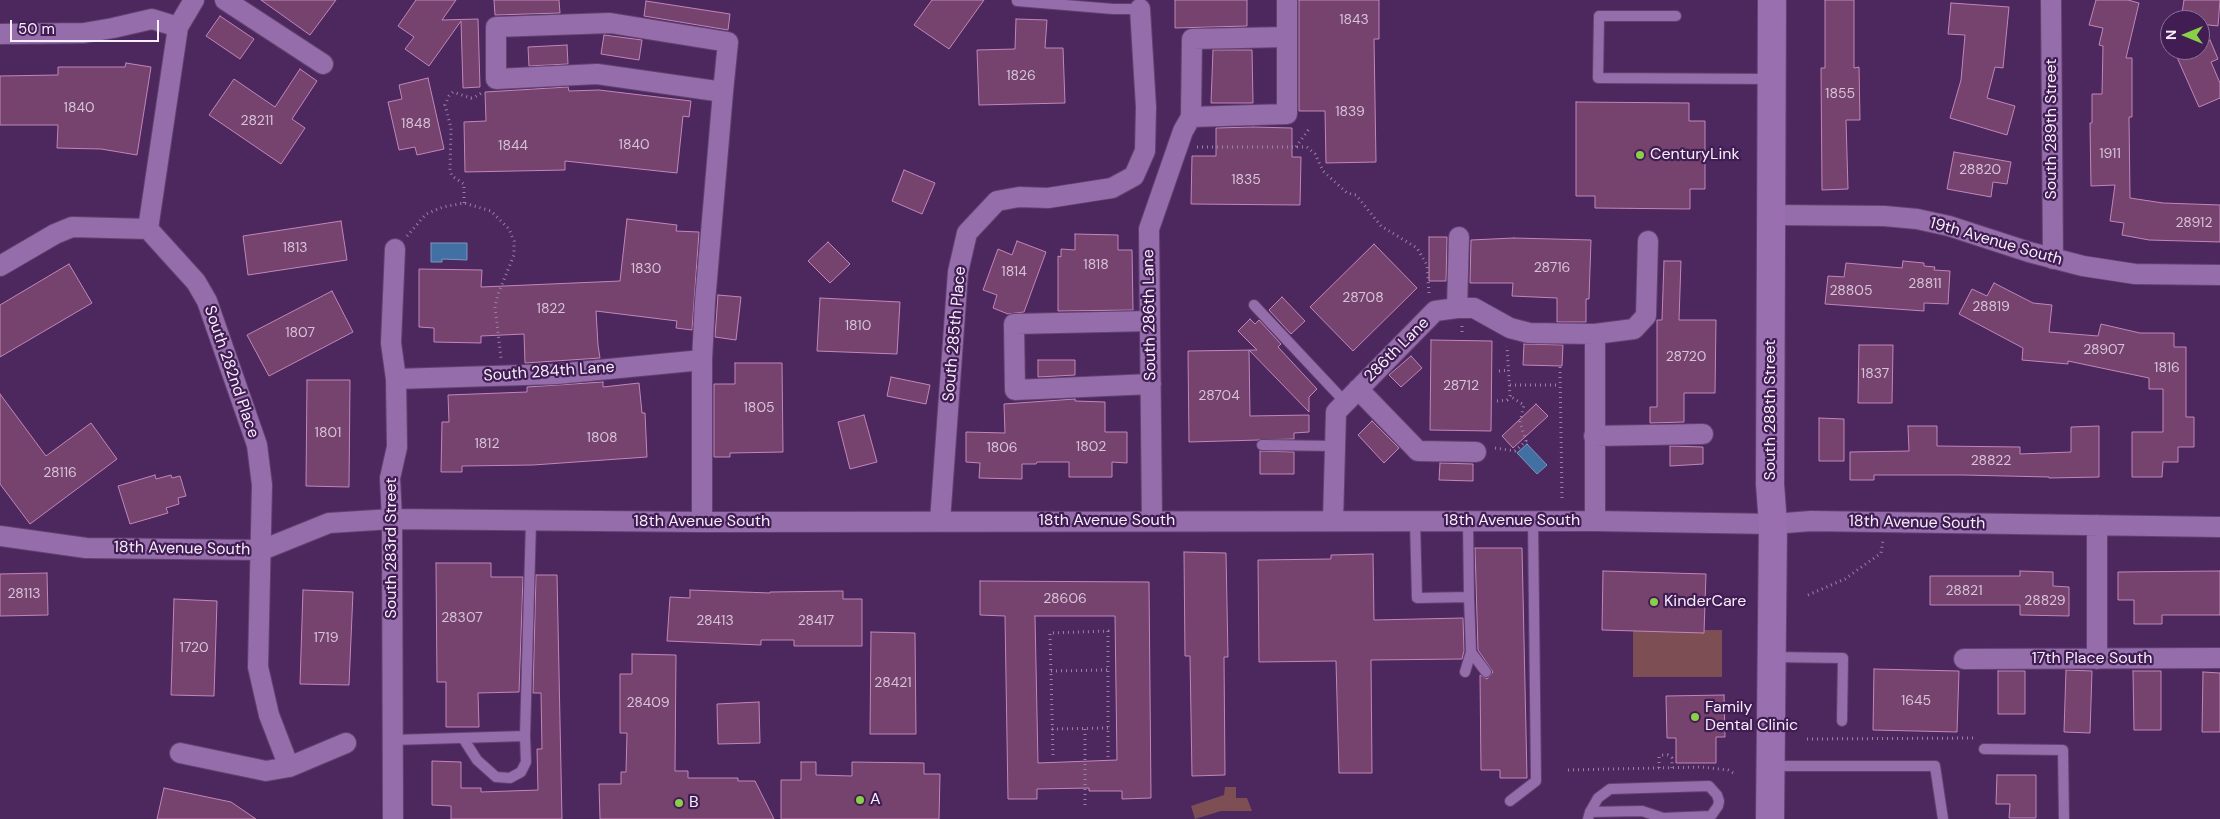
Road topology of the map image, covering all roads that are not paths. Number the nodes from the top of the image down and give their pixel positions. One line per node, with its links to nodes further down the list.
1 (194, 0): 10 (street)
2 (225, 0): 13 (street)
3 (1287, 0): 12 (street)
4 (1772, 0): 14 (main road, South 288th Street)
5 (2052, 0): 22 (street, South 289th Street)
6 (1017, 1): 8 (lane)
7 (151, 9): 10 (street); 11 (street)
8 (1140, 9): 40 (street, South 285th Place)
9 (1676, 16): 14 (lane)
10 (178, 27): 18 (street)
11 (0, 34)
12 (1287, 37): 16 (street); 16 (street, South 286th Lane)
13 (323, 64)
14 (1772, 79): 17 (main road, South 288th Street)
15 (723, 92): 15 (street); 29 (street)
16 (1191, 118): 27 (street, South 286th Lane)
17 (1772, 215): 22 (street, 19th Avenue South); 48 (main road, South 288th Street)
18 (148, 229): 23 (street); 52 (street, South 282nd Place)
19 (1459, 237): 26 (street)
20 (1648, 241): 28 (street, 286th Lane)
21 (395, 249): 30 (street, South 283rd Street)
22 (2053, 259): 24 (street, 19th Avenue South)
23 (0, 266)
24 (2220, 275)
25 (1254, 305): 32 (lane)
26 (1457, 308): 28 (street, 286th Lane); 32 (street, 286th Lane)
27 (1150, 321): 31 (street, South 286th Lane); 31 (street)
28 (1595, 334): 34 (street)
29 (702, 360): 30 (street, South 284th Lane); 47 (street)
30 (396, 379): 38 (street, South 283rd Street)
31 (1151, 384): 41 (street, South 286th Lane)
32 (1352, 396): 36 (street, 286th Lane); 37 (street)
33 (1703, 434): 34 (street)
34 (1594, 436): 46 (street)
35 (1262, 446): 36 (lane)
36 (1335, 446): 42 (street, 286th Lane)
37 (1476, 452)
38 (392, 519): 39 (street, 18th Avenue South); 52 (street, 18th Avenue South); 64 (street, South 283rd Street)
39 (531, 520): 47 (street, 18th Avenue South); 62 (lane)
40 (940, 521): 41 (street, 18th Avenue South); 47 (street, 18th Avenue South)
41 (1152, 521): 42 (street, 18th Avenue South)
42 (1333, 521): 43 (street, 18th Avenue South)
43 (1415, 521): 44 (street, 18th Avenue South); 53 (lane)
44 (1468, 521): 45 (street, 18th Avenue South); 53 (lane)
45 (1533, 521): 46 (street, 18th Avenue South); 70 (lane)
46 (1595, 521): 48 (street, 18th Avenue South)
47 (702, 522)
48 (1773, 524): 49 (street, 18th Avenue South); 55 (main road, South 288th Street)
49 (2097, 525): 50 (street, 18th Avenue South); 58 (street)
50 (2220, 527)
51 (0, 536): 52 (street, 18th Avenue South)
52 (262, 550): 69 (street, South 282nd Place)
53 (1469, 597): 54 (lane)
54 (1471, 652): 59 (lane); 60 (lane)
55 (1771, 657): 61 (lane); 68 (main road, South 288th Street)
56 (2220, 658): 58 (street, 17th Place South)
57 (1964, 659): 58 (street, 17th Place South)
58 (2097, 659)
59 (1465, 672)
60 (1486, 672)
61 (1842, 721)
62 (525, 736): 63 (lane); 63 (lane)
63 (463, 738): 64 (lane)
64 (393, 740): 72 (street, South 283rd Street)
65 (346, 743): 69 (street)
66 (1984, 749): 75 (lane)
67 (180, 753): 69 (street)
68 (1770, 766): 73 (main road, South 288th Street); 74 (lane)
69 (289, 767)
70 (1510, 800)
71 (1589, 816): 71 (lane)
72 (393, 819)
73 (1770, 819)
74 (1943, 819)
75 (2064, 819)

